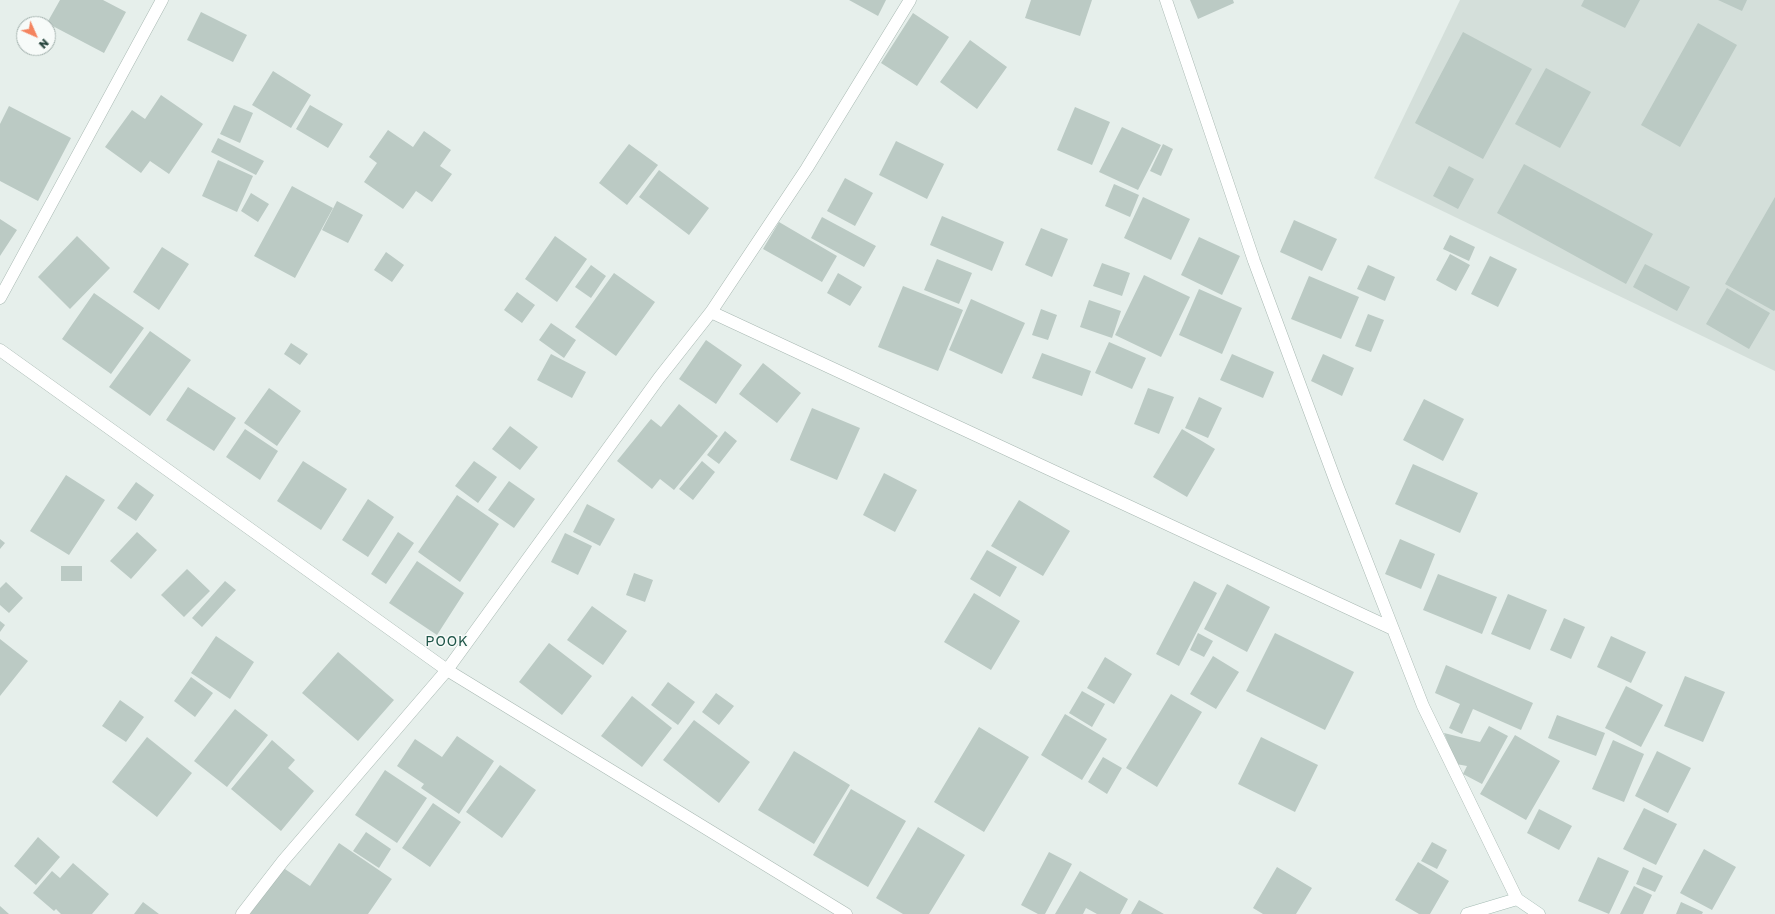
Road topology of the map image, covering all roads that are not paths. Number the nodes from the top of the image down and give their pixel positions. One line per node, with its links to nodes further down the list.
1 (162, 0): 4 (street)
2 (910, 0): 5 (street)
3 (1166, 0): 7 (street)
4 (0, 298)
5 (711, 312): 7 (street); 8 (street)
6 (0, 350): 8 (street)
7 (1393, 629): 9 (street)
8 (447, 670): 10 (street); 11 (street)
9 (1517, 899): 12 (street); 13 (street)
10 (242, 914)
11 (846, 914)
12 (1467, 914)
13 (1539, 914)

